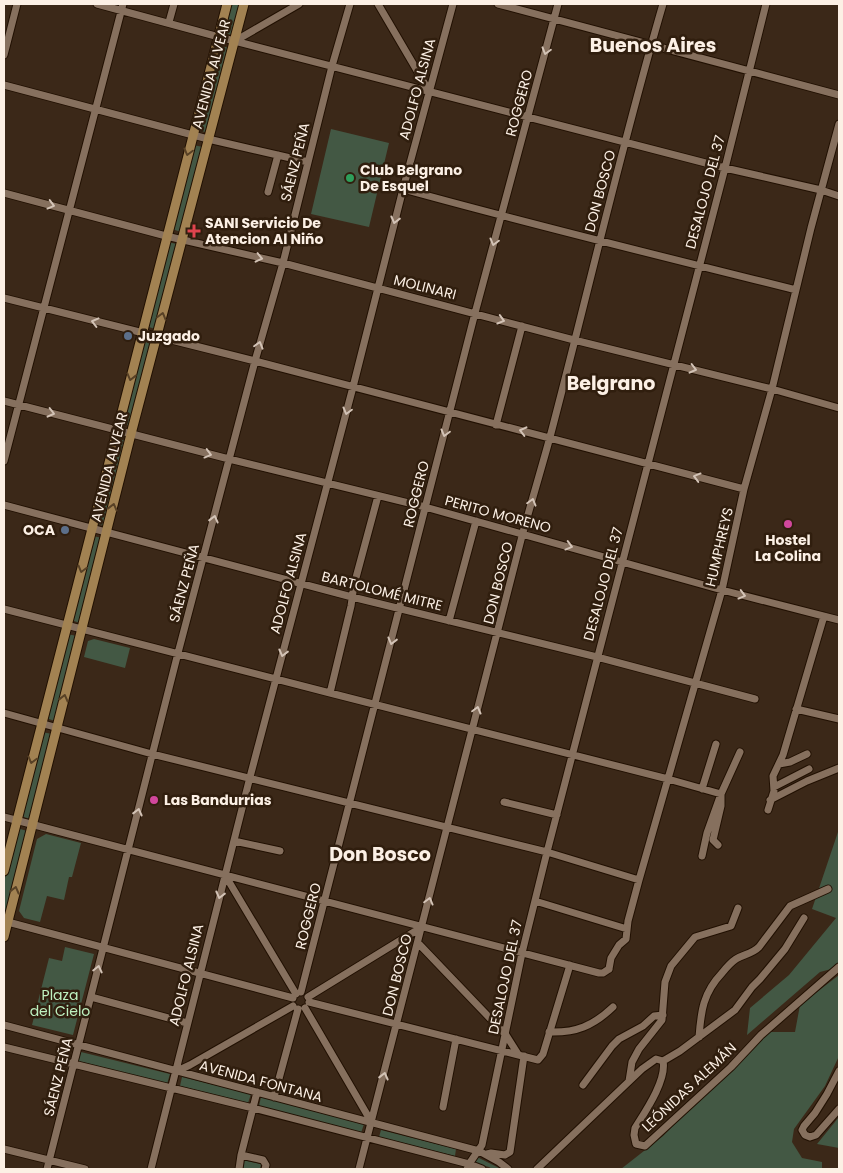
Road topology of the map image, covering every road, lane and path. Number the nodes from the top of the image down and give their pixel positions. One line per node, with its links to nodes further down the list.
1 (17, 4): 20 (street)
2 (97, 4): 14 (street)
3 (174, 4): 16 (street)
4 (227, 4): 17 (main road, AVENIDA ALVEAR)
5 (244, 4): 18 (main road, AVENIDA ALVEAR)
6 (299, 4): 18 (street)
7 (350, 4): 21 (street, SÁENZ PEÑA)
8 (378, 4): 24 (street)
9 (453, 4): 24 (street, ADOLFO ALSINA)
10 (498, 4): 15 (street)
11 (558, 4): 15 (street, ROGGERO)
12 (664, 4): 19 (street, DON BOSCO)
13 (766, 4): 22 (street, DESALOJO DEL 37)
14 (122, 7): 16 (street); 26 (street)
15 (555, 19): 19 (street); 27 (street, ROGGERO, one-way to 27)
16 (169, 22): 17 (street)
17 (219, 37): 18 (street); 29 (main road, AVENIDA ALVEAR)
18 (234, 41): 21 (street); 30 (main road, AVENIDA ALVEAR)
19 (651, 45): 22 (street); 31 (street, DON BOSCO)
20 (4, 55)
21 (332, 66): 24 (street); 33 (street, SÁENZ PEÑA)
22 (749, 71): 25 (street); 34 (street, DESALOJO DEL 37)
23 (4, 85): 26 (street)
24 (429, 91): 27 (street); 35 (street, ADOLFO ALSINA)
25 (839, 95)
26 (95, 109): 29 (street); 40 (street)
27 (528, 116): 31 (street); 41 (street, ROGGERO)
28 (839, 124): 36 (street, HUMPHREYS)
29 (192, 135): 30 (street); 42 (main road, AVENIDA ALVEAR, one-way to 42)
30 (208, 139): 32 (street); 43 (main road, AVENIDA ALVEAR)
31 (626, 142): 34 (street); 44 (street, DON BOSCO)
32 (278, 155): 33 (street); 37 (street)
33 (308, 162): 45 (street, SÁENZ PEÑA)
34 (725, 168): 36 (street); 46 (street, DESALOJO DEL 37)
35 (402, 189): 41 (street); 47 (street, ADOLFO ALSINA, one-way to 47)
36 (821, 190): 39 (street); 48 (street, HUMPHREYS)
37 (268, 192)
38 (4, 193): 40 (street, MOLINARI, one-way to 40)
39 (839, 196)
40 (69, 210): 42 (street, MOLINARI); 50 (street)
41 (501, 216): 44 (street); 51 (street, ROGGERO, one-way to 51)
42 (166, 236): 43 (street, MOLINARI); 53 (main road, AVENIDA ALVEAR)
43 (182, 240): 45 (street, MOLINARI, one-way to 45); 54 (main road, AVENIDA ALVEAR, one-way to 43)
44 (600, 240): 46 (street); 55 (street, DON BOSCO)
45 (282, 263): 47 (street, MOLINARI); 56 (street, SÁENZ PEÑA, one-way to 45)
46 (698, 266): 48 (street); 57 (street, DESALOJO DEL 37)
47 (377, 288): 51 (street, MOLINARI); 58 (street, ADOLFO ALSINA)
48 (796, 290): 59 (street, HUMPHREYS)
49 (4, 298): 50 (street)
50 (44, 309): 53 (street, one-way to 50); 61 (street)
51 (475, 313): 52 (street, MOLINARI, one-way to 52); 63 (street, ROGGERO)
52 (522, 326): 55 (street, MOLINARI); 64 (street)
53 (141, 333): 54 (street); 65 (main road, AVENIDA ALVEAR, one-way to 65)
54 (157, 337): 56 (street); 66 (main road, AVENIDA ALVEAR)
55 (574, 340): 57 (street, MOLINARI); 67 (street, DON BOSCO)
56 (254, 361): 58 (street); 68 (street, SÁENZ PEÑA)
57 (674, 364): 59 (street, MOLINARI, one-way to 59); 70 (street, DESALOJO DEL 37)
58 (353, 387): 63 (street); 71 (street, ADOLFO ALSINA, one-way to 71)
59 (772, 389): 62 (street, MOLINARI); 72 (street, HUMPHREYS)
60 (4, 401): 61 (street, PERITO MORENO)
61 (19, 405): 65 (street, PERITO MORENO, one-way to 65); 69 (street)
62 (839, 408)
63 (450, 413): 64 (street); 75 (street, ROGGERO, one-way to 75)
64 (496, 425): 67 (street, one-way to 64)
65 (117, 430): 66 (street, PERITO MORENO); 77 (main road, AVENIDA ALVEAR)
66 (131, 434): 68 (street, PERITO MORENO, one-way to 68); 78 (main road, AVENIDA ALVEAR, one-way to 66)
67 (550, 438): 70 (street); 79 (street, DON BOSCO, one-way to 67)
68 (229, 459): 71 (street, PERITO MORENO); 80 (street, SÁENZ PEÑA, one-way to 68)
69 (4, 460)
70 (647, 464): 72 (street, one-way to 70); 81 (street, DESALOJO DEL 37)
71 (328, 484): 73 (street, PERITO MORENO); 82 (street, ADOLFO ALSINA)
72 (744, 489): 83 (street, HUMPHREYS)
73 (378, 496): 75 (street, PERITO MORENO); 84 (street)
74 (4, 506): 77 (street, BARTOLOMÉ MITRE)
75 (425, 507): 76 (street, PERITO MORENO); 86 (street, ROGGERO)
76 (476, 521): 79 (street, PERITO MORENO); 89 (street)
77 (93, 528): 78 (street, BARTOLOMÉ MITRE); 90 (main road, AVENIDA ALVEAR, one-way to 90)
78 (106, 533): 80 (street, BARTOLOMÉ MITRE); 91 (main road, AVENIDA ALVEAR)
79 (523, 534): 81 (street, PERITO MORENO, one-way to 81); 92 (street, DON BOSCO)
80 (204, 557): 82 (street, BARTOLOMÉ MITRE); 93 (street, SÁENZ PEÑA)
81 (622, 560): 83 (street, PERITO MORENO); 94 (street, DESALOJO DEL 37)
82 (300, 583): 84 (street, BARTOLOMÉ MITRE); 95 (street, ADOLFO ALSINA, one-way to 95)
83 (722, 590): 87 (street, PERITO MORENO, one-way to 87); 96 (street, HUMPHREYS)
84 (352, 597): 86 (street, BARTOLOMÉ MITRE); 97 (street)
85 (4, 608): 90 (street)
86 (400, 609): 89 (street, BARTOLOMÉ MITRE); 99 (street, ROGGERO, one-way to 99)
87 (824, 616): 88 (street, PERITO MORENO); 100 (street)
88 (839, 620)
89 (449, 621): 92 (street, BARTOLOMÉ MITRE)
90 (67, 625): 91 (street); 103 (main road, AVENIDA ALVEAR)
91 (82, 629): 93 (street); 104 (main road, AVENIDA ALVEAR, one-way to 91)
92 (499, 633): 94 (street, BARTOLOMÉ MITRE); 105 (street, DON BOSCO, one-way to 92)
93 (178, 653): 95 (street); 108 (street, SÁENZ PEÑA)
94 (597, 657): 96 (street, BARTOLOMÉ MITRE); 110 (street, DESALOJO DEL 37)
95 (277, 679): 97 (street); 114 (street, ADOLFO ALSINA)
96 (696, 684): 98 (street, BARTOLOMÉ MITRE); 115 (street, HUMPHREYS)
97 (330, 693): 99 (street)
98 (754, 699)
99 (376, 705): 105 (street); 120 (street, ROGGERO)
100 (796, 709): 102 (street); 111 (street)
101 (4, 713): 103 (street)
102 (839, 719)
103 (42, 723): 104 (street); 125 (main road, AVENIDA ALVEAR, one-way to 125)
104 (56, 727): 108 (street); 126 (main road, AVENIDA ALVEAR)
105 (472, 730): 110 (street); 127 (street, DON BOSCO)
106 (716, 744): 117 (street)
107 (740, 752): 118 (street)
108 (152, 754): 114 (street); 130 (street, SÁENZ PEÑA, one-way to 108)
109 (807, 754): 111 (street)
110 (573, 756): 115 (street); 123 (street, DESALOJO DEL 37)
111 (779, 764): 116 (street)
112 (839, 768): 119 (street)
113 (809, 769): 116 (street)
114 (250, 777): 120 (street); 128 (street, ADOLFO ALSINA)
115 (668, 779): 117 (street); 136 (street, HUMPHREYS)
116 (774, 787): 119 (street)
117 (702, 789): 118 (street)
118 (721, 794): 129 (street); 133 (street)
119 (770, 800): 122 (street)
120 (350, 802): 127 (street); 138 (street, ROGGERO)
121 (504, 802): 123 (street)
122 (768, 810)
123 (557, 814): 132 (street, DESALOJO DEL 37)
124 (4, 816): 125 (street)
125 (16, 820): 126 (street); 134 (main road, AVENIDA ALVEAR)
126 (32, 824): 130 (street); 142 (main road, AVENIDA ALVEAR, one-way to 126)
127 (448, 828): 132 (street); 143 (street, DON BOSCO, one-way to 127)
128 (234, 841): 131 (street); 135 (street, ADOLFO ALSINA)
129 (718, 845)
130 (128, 849): 135 (street); 147 (street, SÁENZ PEÑA)
131 (280, 851)
132 (547, 852): 136 (street); 139 (street, DESALOJO DEL 37)
133 (702, 856)
134 (4, 871)
135 (225, 875): 138 (street); 151 (street, ADOLFO ALSINA, one-way to 151); 153 (street)
136 (639, 880): 144 (street, HUMPHREYS)
137 (828, 888): 161 (street)
138 (324, 901): 143 (street); 153 (street, ROGGERO)
139 (535, 901): 144 (street); 148 (street, DESALOJO DEL 37)
140 (738, 908): 155 (street)
141 (804, 918): 161 (street)
142 (6, 922): 145 (main road, AVENIDA ALVEAR); 147 (street)
143 (422, 927): 146 (street, DON BOSCO); 148 (street); 153 (street)
144 (627, 929): 149 (street, HUMPHREYS)
145 (4, 937)
146 (418, 943): 157 (street, DON BOSCO); 160 (street)
147 (102, 949): 151 (street); 152 (street, SÁENZ PEÑA, one-way to 147)
148 (522, 952): 149 (street); 160 (street, DESALOJO DEL 37)
149 (570, 965): 159 (street)
150 (839, 967): 167 (street, LEÓNIDAS ALEMÁN)
151 (200, 972): 153 (street); 156 (street, ADOLFO ALSINA)
152 (92, 997): 156 (street); 163 (street, SÁENZ PEÑA)
153 (300, 1001): 157 (street); 170 (street); 175 (street, ROGGERO); 179 (street)
154 (613, 1007): 159 (street)
155 (663, 1014): 171 (street); 172 (street)
156 (187, 1023): 170 (street, ADOLFO ALSINA)
157 (397, 1024): 162 (street); 179 (street, DON BOSCO, one-way to 157)
158 (4, 1025): 163 (street, AVENIDA FONTANA)
159 (549, 1032): 166 (street)
160 (506, 1035): 165 (street, DESALOJO DEL 37); 166 (street)
161 (699, 1037): 167 (street)
162 (456, 1039): 165 (street); 176 (street)
163 (78, 1046): 168 (street, SÁENZ PEÑA); 170 (street, AVENIDA FONTANA)
164 (4, 1047): 168 (street, AVENIDA FONTANA)
165 (503, 1050): 166 (street); 182 (street, DESALOJO DEL 37)
166 (521, 1055): 183 (street)
167 (663, 1062): 171 (street)
168 (73, 1065): 173 (street, AVENIDA FONTANA); 185 (street, SÁENZ PEÑA)
169 (839, 1071): 178 (street)
170 (176, 1072): 173 (street, ADOLFO ALSINA); 174 (street, AVENIDA FONTANA)
171 (629, 1081): 195 (street)
172 (583, 1085)
173 (171, 1088): 177 (street, AVENIDA FONTANA); 190 (street, ADOLFO ALSINA)
174 (257, 1092): 175 (street, AVENIDA FONTANA); 177 (street)
175 (274, 1097): 179 (street, AVENIDA FONTANA)
176 (443, 1107)
177 (253, 1108): 180 (street, AVENIDA FONTANA); 184 (street)
178 (839, 1109)
179 (372, 1123): 180 (street, DON BOSCO); 182 (street, AVENIDA FONTANA)
180 (367, 1138): 187 (street, AVENIDA FONTANA); 192 (street, DON BOSCO)
181 (4, 1148): 185 (street)
182 (479, 1151): 183 (street, AVENIDA FONTANA); 187 (street, DESALOJO DEL 37)
183 (486, 1154): 194 (street, AVENIDA FONTANA)
184 (241, 1155): 186 (street); 191 (street)
185 (50, 1160): 188 (street, SÁENZ PEÑA); 189 (street)
186 (265, 1166)
187 (468, 1166): 193 (street, AVENIDA FONTANA)
188 (47, 1169)
189 (85, 1169)
190 (151, 1169)
191 (240, 1169)
192 (360, 1169)
193 (482, 1169)
194 (508, 1169)
195 (538, 1169)

